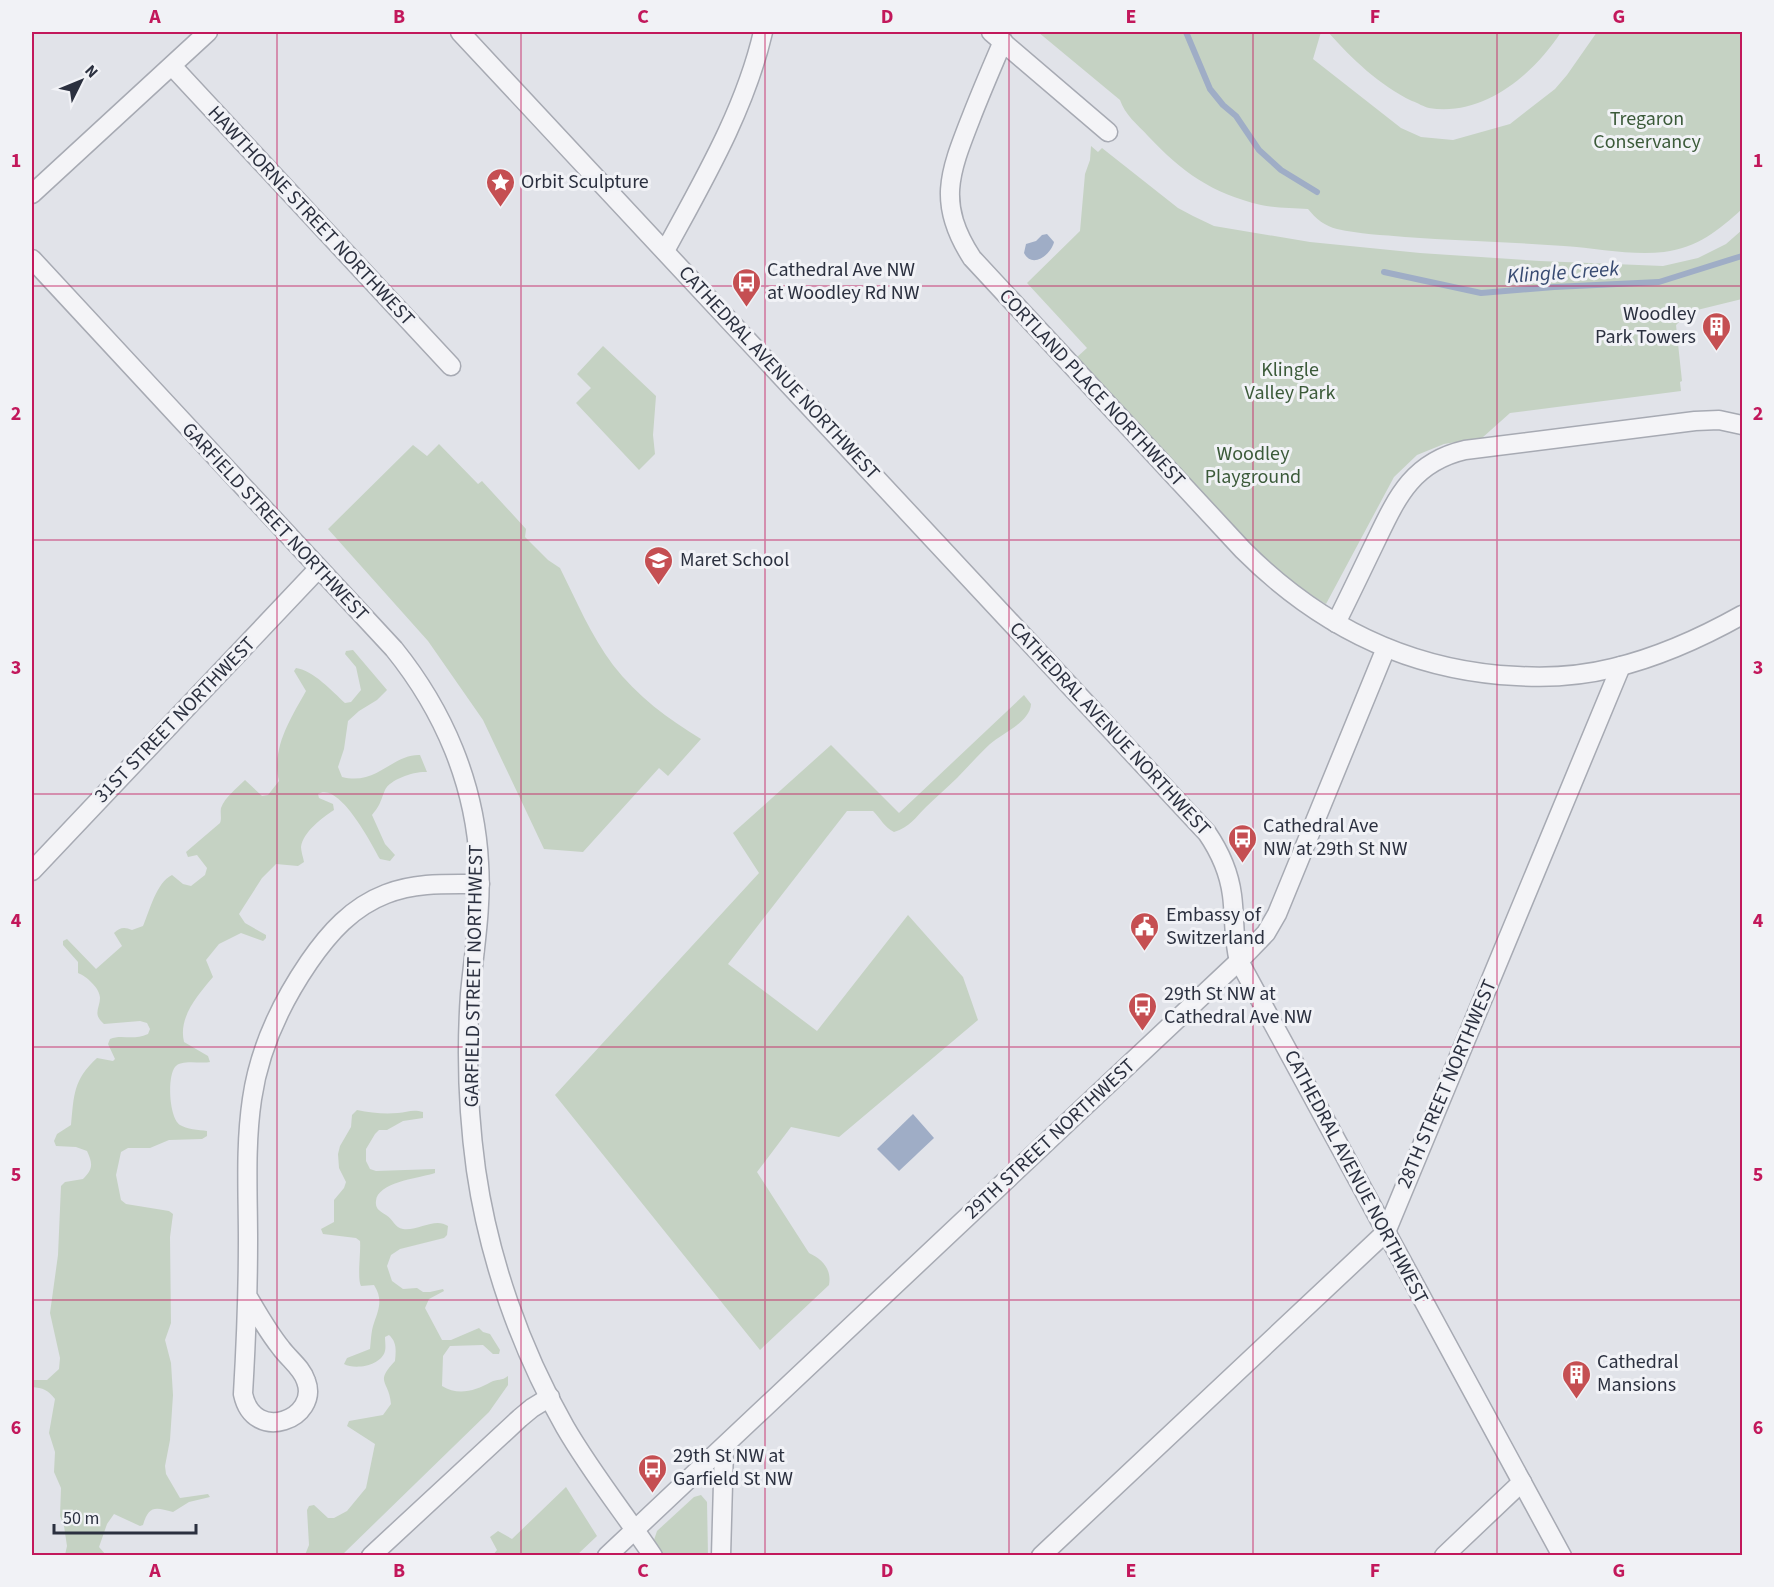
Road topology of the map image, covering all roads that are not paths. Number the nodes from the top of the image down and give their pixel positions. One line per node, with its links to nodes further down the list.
1 (208, 32): 5 (street)
2 (460, 32): 8 (street, CATHEDRAL AVENUE NORTHWEST)
3 (763, 32): 8 (street)
4 (997, 36): 6 (street); 14 (street, CORTLAND PLACE NORTHWEST)
5 (172, 66): 7 (street); 10 (street, HAWTHORNE STREET NORTHWEST)
6 (1108, 132)
7 (32, 194)
8 (665, 251): 19 (street, CATHEDRAL AVENUE NORTHWEST)
9 (32, 259): 12 (street, GARFIELD STREET NORTHWEST)
10 (451, 366)
11 (1743, 425): 14 (street)
12 (318, 569): 17 (street, 31ST STREET NORTHWEST); 18 (street, GARFIELD STREET NORTHWEST)
13 (1743, 615): 16 (street, CORTLAND PLACE NORTHWEST)
14 (1336, 623): 15 (street, CORTLAND PLACE NORTHWEST)
15 (1386, 648): 16 (street, CORTLAND PLACE NORTHWEST); 19 (street, 29TH STREET NORTHWEST)
16 (1621, 666): 20 (street, 28TH STREET NORTHWEST)
17 (32, 871)
18 (480, 884): 21 (street); 22 (street, GARFIELD STREET NORTHWEST)
19 (1239, 962): 20 (street, CATHEDRAL AVENUE NORTHWEST); 23 (street, 29TH STREET NORTHWEST)
20 (1386, 1232): 24 (street, CATHEDRAL AVENUE NORTHWEST); 30 (street, 28TH STREET NORTHWEST)
21 (248, 1297): 21 (street)
22 (550, 1397): 25 (street, GARFIELD STREET NORTHWEST); 26 (street)
23 (724, 1447): 25 (street, 29TH STREET NORTHWEST); 29 (street)
24 (1522, 1482): 31 (street); 32 (street, CATHEDRAL AVENUE NORTHWEST)
25 (635, 1530): 27 (street, 29TH STREET NORTHWEST); 28 (street, GARFIELD STREET NORTHWEST)
26 (371, 1556)
27 (607, 1556)
28 (653, 1556)
29 (721, 1556)
30 (1041, 1556)
31 (1444, 1556)
32 (1562, 1556)

